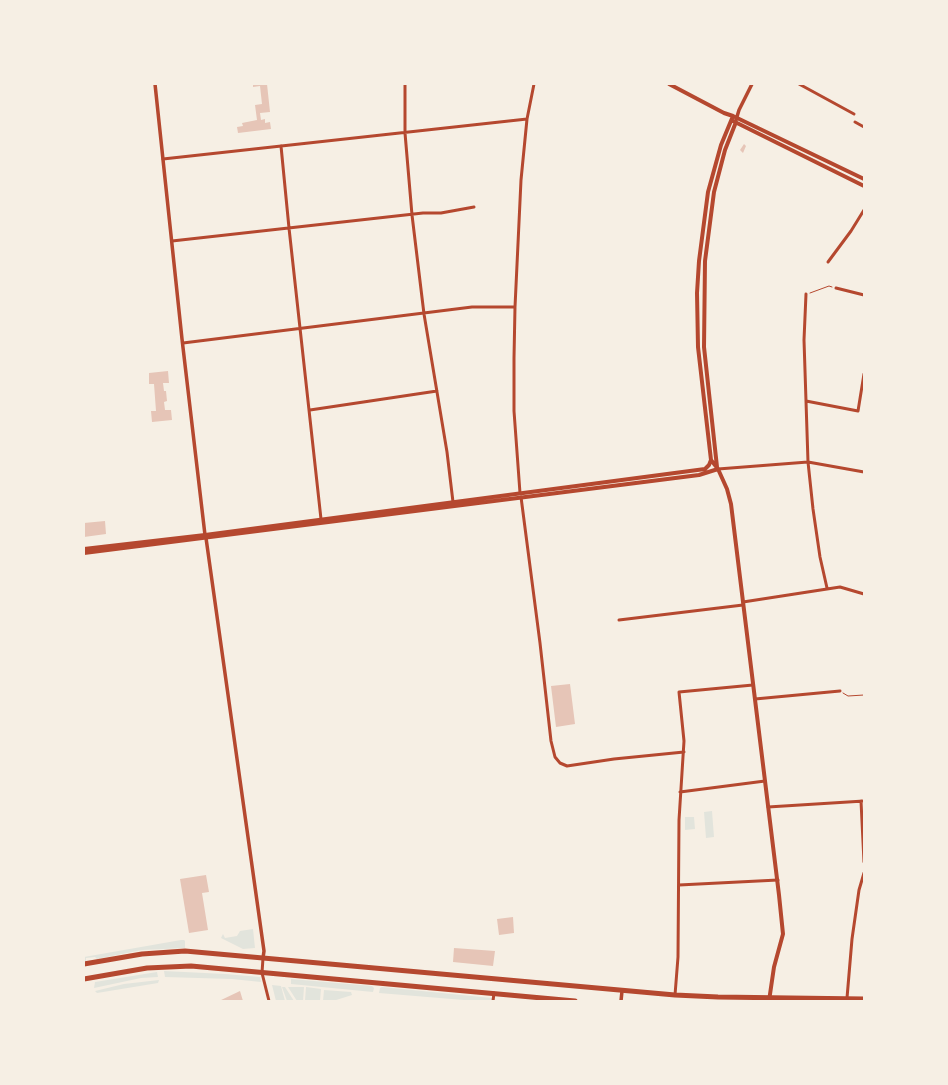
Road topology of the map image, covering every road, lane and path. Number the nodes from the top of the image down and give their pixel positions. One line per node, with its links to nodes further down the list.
1 (155, 84): 14 (street)
2 (405, 84): 12 (street)
3 (534, 84): 8 (street)
4 (669, 84): 9 (main road)
5 (752, 84): 9 (street)
6 (799, 84): 7 (street)
7 (854, 114)
8 (527, 119): 12 (street); 26 (street)
9 (734, 119): 15 (main road); 16 (main road); 34 (main road); 36 (main road)
10 (855, 122): 11 (street)
11 (864, 127)
12 (405, 132): 13 (street); 19 (street)
13 (281, 146): 14 (street); 20 (street)
14 (163, 159): 21 (street)
15 (864, 179)
16 (864, 186)
17 (474, 207): 19 (street)
18 (864, 210): 22 (street)
19 (412, 215): 20 (street); 27 (street)
20 (289, 228): 21 (street); 28 (street)
21 (172, 241): 29 (street)
22 (828, 262)
23 (836, 288): 24 (path); 25 (street)
24 (806, 294): 32 (street)
25 (864, 295)
26 (516, 307): 27 (street); 38 (street)
27 (424, 314): 28 (street); 31 (street)
28 (301, 329): 29 (street); 33 (street)
29 (182, 344): 41 (street)
30 (864, 374): 32 (street)
31 (437, 390): 33 (street); 39 (street)
32 (806, 401): 35 (street)
33 (310, 410): 40 (street)
34 (711, 460): 36 (main road); 38 (main road)
35 (808, 462): 36 (street); 37 (street); 44 (street)
36 (716, 467): 38 (main road); 46 (main road)
37 (864, 472)
38 (521, 495): 39 (main road); 52 (street)
39 (453, 504): 40 (main road)
40 (322, 521): 41 (main road)
41 (205, 536): 42 (main road); 43 (main road); 63 (street)
42 (84, 549)
43 (84, 553)
44 (827, 588): 45 (street); 46 (street)
45 (864, 594)
46 (743, 604): 47 (street); 48 (main road)
47 (619, 620)
48 (753, 684): 51 (main road); 52 (street)
49 (840, 691): 50 (path); 51 (street)
50 (864, 695)
51 (755, 699): 53 (main road)
52 (684, 752): 54 (street)
53 (765, 781): 54 (street); 56 (main road)
54 (680, 792): 60 (street)
55 (862, 801): 56 (street); 57 (street)
56 (768, 807): 59 (main road)
57 (864, 862)
58 (864, 873): 61 (street)
59 (778, 880): 60 (street); 71 (main road)
60 (678, 885): 69 (street)
61 (859, 890): 62 (street); 70 (street)
62 (864, 890)
63 (263, 958): 64 (highway); 65 (street); 67 (highway)
64 (84, 964)
65 (262, 973): 66 (highway); 68 (highway); 73 (street)
66 (84, 979)
67 (622, 990): 69 (highway); 76 (street)
68 (494, 993): 74 (street); 75 (highway)
69 (675, 994): 71 (highway)
70 (847, 998): 71 (highway); 72 (highway)
71 (769, 999)
72 (864, 999)
73 (269, 1001)
74 (494, 1001)
75 (575, 1001)
76 (621, 1001)

